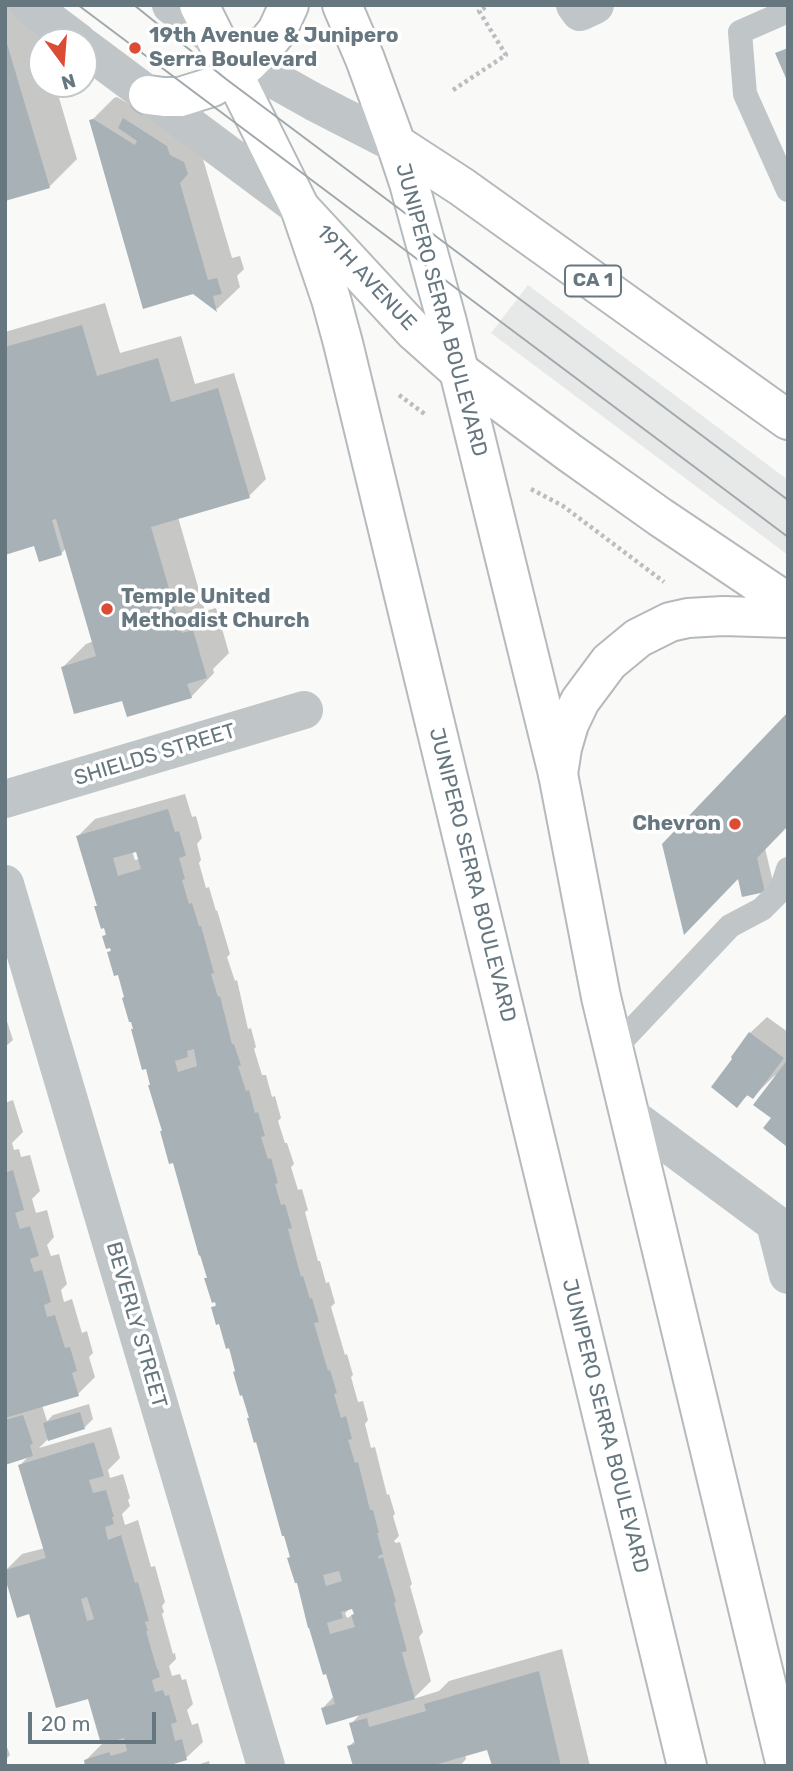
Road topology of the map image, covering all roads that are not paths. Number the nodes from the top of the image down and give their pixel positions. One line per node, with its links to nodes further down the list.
1 (29, 5): 9 (street)
2 (171, 5): 10 (street)
3 (198, 5): 10 (main road, JUNIPERO SERRA BOULEVARD)
4 (289, 5): 12 (main road)
5 (342, 5): 14 (main road, JUNIPERO SERRA BOULEVARD)
6 (575, 5): 7 (street)
7 (595, 5)
8 (788, 11): 15 (lane)
9 (59, 28)
10 (215, 39): 12 (main road, JUNIPERO SERRA BOULEVARD)
11 (98, 58): 13 (street, 19TH AVENUE)
12 (240, 69): 13 (main road); 14 (street); 16 (main road, JUNIPERO SERRA BOULEVARD)
13 (148, 95): 16 (street, 19TH AVENUE)
14 (396, 144): 17 (main road, JUNIPERO SERRA BOULEVARD); 18 (main road, CA 1)
15 (788, 190)
16 (300, 208): 17 (main road, 19TH AVENUE); 31 (main road, JUNIPERO SERRA BOULEVARD)
17 (459, 371): 19 (main road, 19TH AVENUE); 22 (main road, JUNIPERO SERRA BOULEVARD)
18 (788, 420)
19 (788, 603)
20 (788, 618): 22 (main road)
21 (304, 710): 23 (street, SHIELDS STREET)
22 (558, 774): 26 (main road, JUNIPERO SERRA BOULEVARD)
23 (5, 799)
24 (788, 869): 26 (lane)
25 (5, 884): 30 (street, BEVERLY STREET)
26 (613, 1051): 27 (main road, JUNIPERO SERRA BOULEVARD)
27 (629, 1115): 28 (street); 32 (main road, JUNIPERO SERRA BOULEVARD)
28 (782, 1229): 29 (street)
29 (788, 1275)
30 (266, 1766)
31 (687, 1766)
32 (786, 1766)

